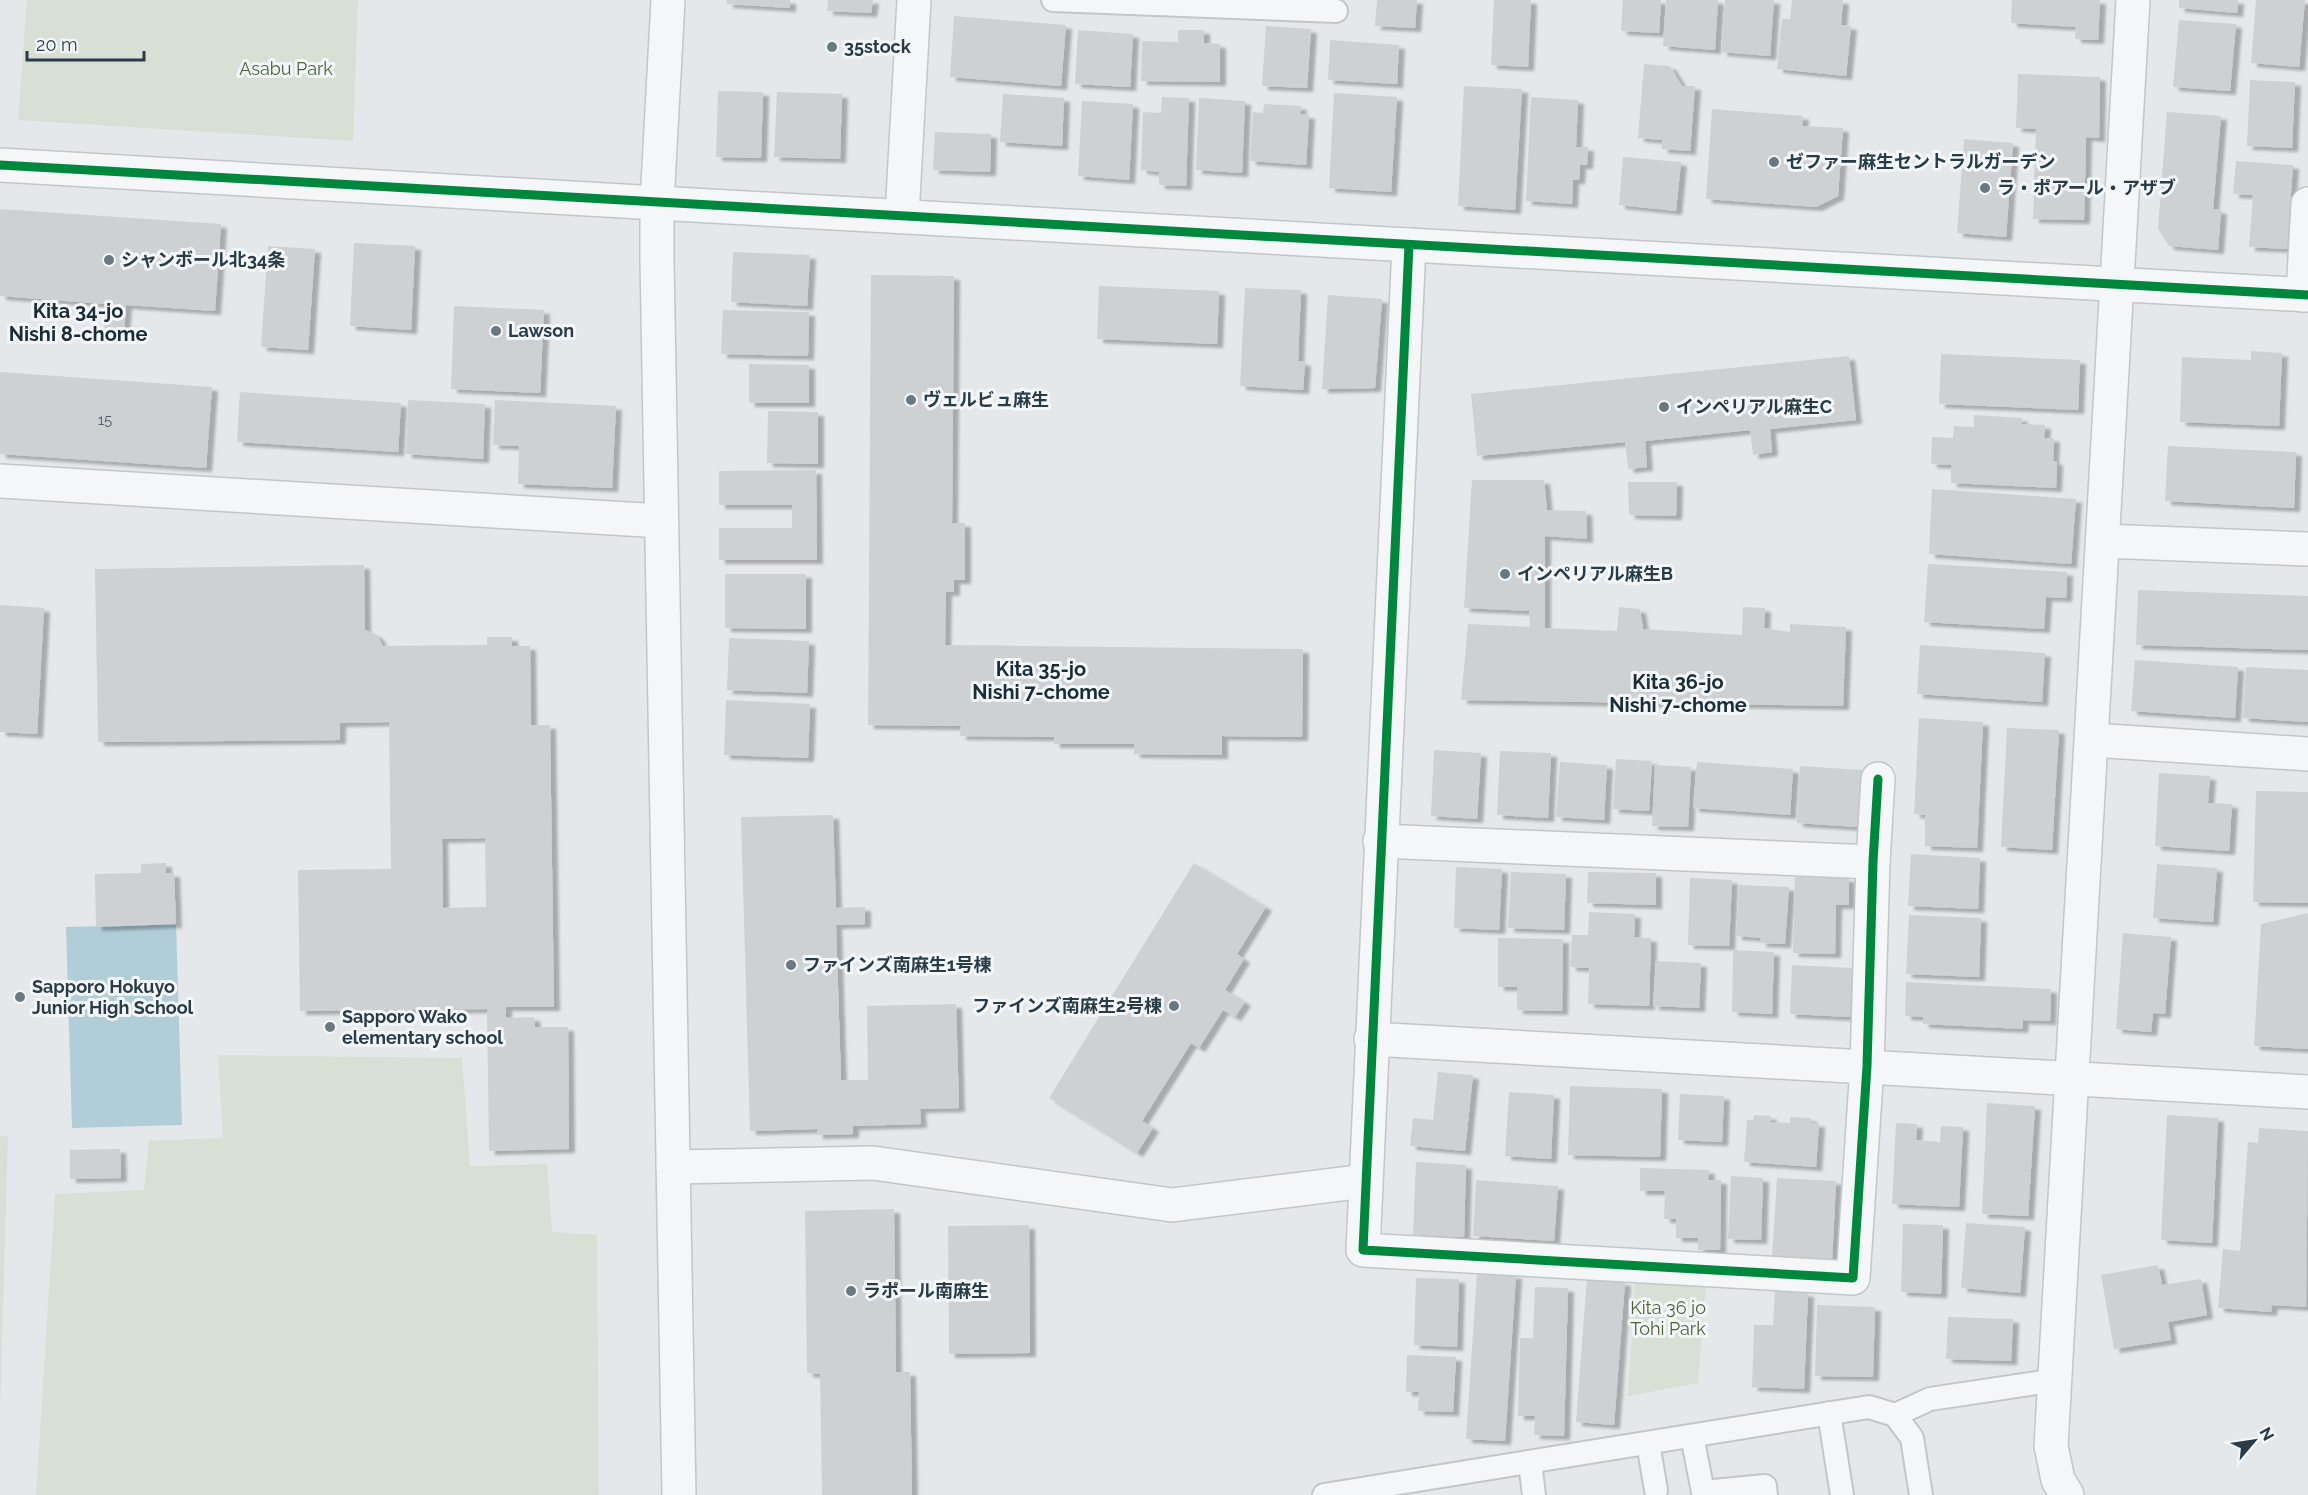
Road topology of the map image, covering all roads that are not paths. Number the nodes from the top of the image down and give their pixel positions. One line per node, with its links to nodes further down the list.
1 (668, 0): 7 (street)
2 (914, 0): 9 (street)
3 (1053, 0): 5 (lane)
4 (2133, 0): 11 (street)
5 (1336, 11)
6 (0, 165): 7 (street)
7 (657, 203): 9 (street); 14 (street)
8 (2308, 204): 12 (street)
9 (902, 216): 10 (street)
10 (1409, 245): 11 (street); 20 (street)
11 (2117, 285): 12 (street); 15 (street)
12 (2305, 295)
13 (0, 481): 14 (street)
14 (662, 521): 26 (street)
15 (2103, 542): 16 (street); 17 (street)
16 (2308, 549)
17 (2092, 740): 18 (street); 24 (street)
18 (2308, 754)
19 (1878, 779): 21 (street)
20 (1380, 841): 21 (street); 22 (street)
21 (1873, 861): 23 (street)
22 (1371, 1039): 23 (street); 27 (street)
23 (1867, 1066): 24 (street); 27 (street)
24 (2073, 1077): 25 (street); 28 (street)
25 (2308, 1092)
26 (674, 1167): 27 (street); 35 (street)
27 (1365, 1180)
28 (2056, 1380): 30 (lane); 41 (street)
29 (1829, 1413): 30 (lane); 31 (lane); 39 (lane)
30 (1895, 1415): 40 (lane)
31 (1692, 1436): 32 (lane); 38 (lane)
32 (1648, 1443): 33 (lane); 34 (lane)
33 (1530, 1462): 36 (lane); 37 (lane)
34 (1658, 1493)
35 (680, 1495)
36 (1324, 1495)
37 (1534, 1495)
38 (1766, 1495)
39 (1842, 1495)
40 (1921, 1495)
41 (2067, 1495)

